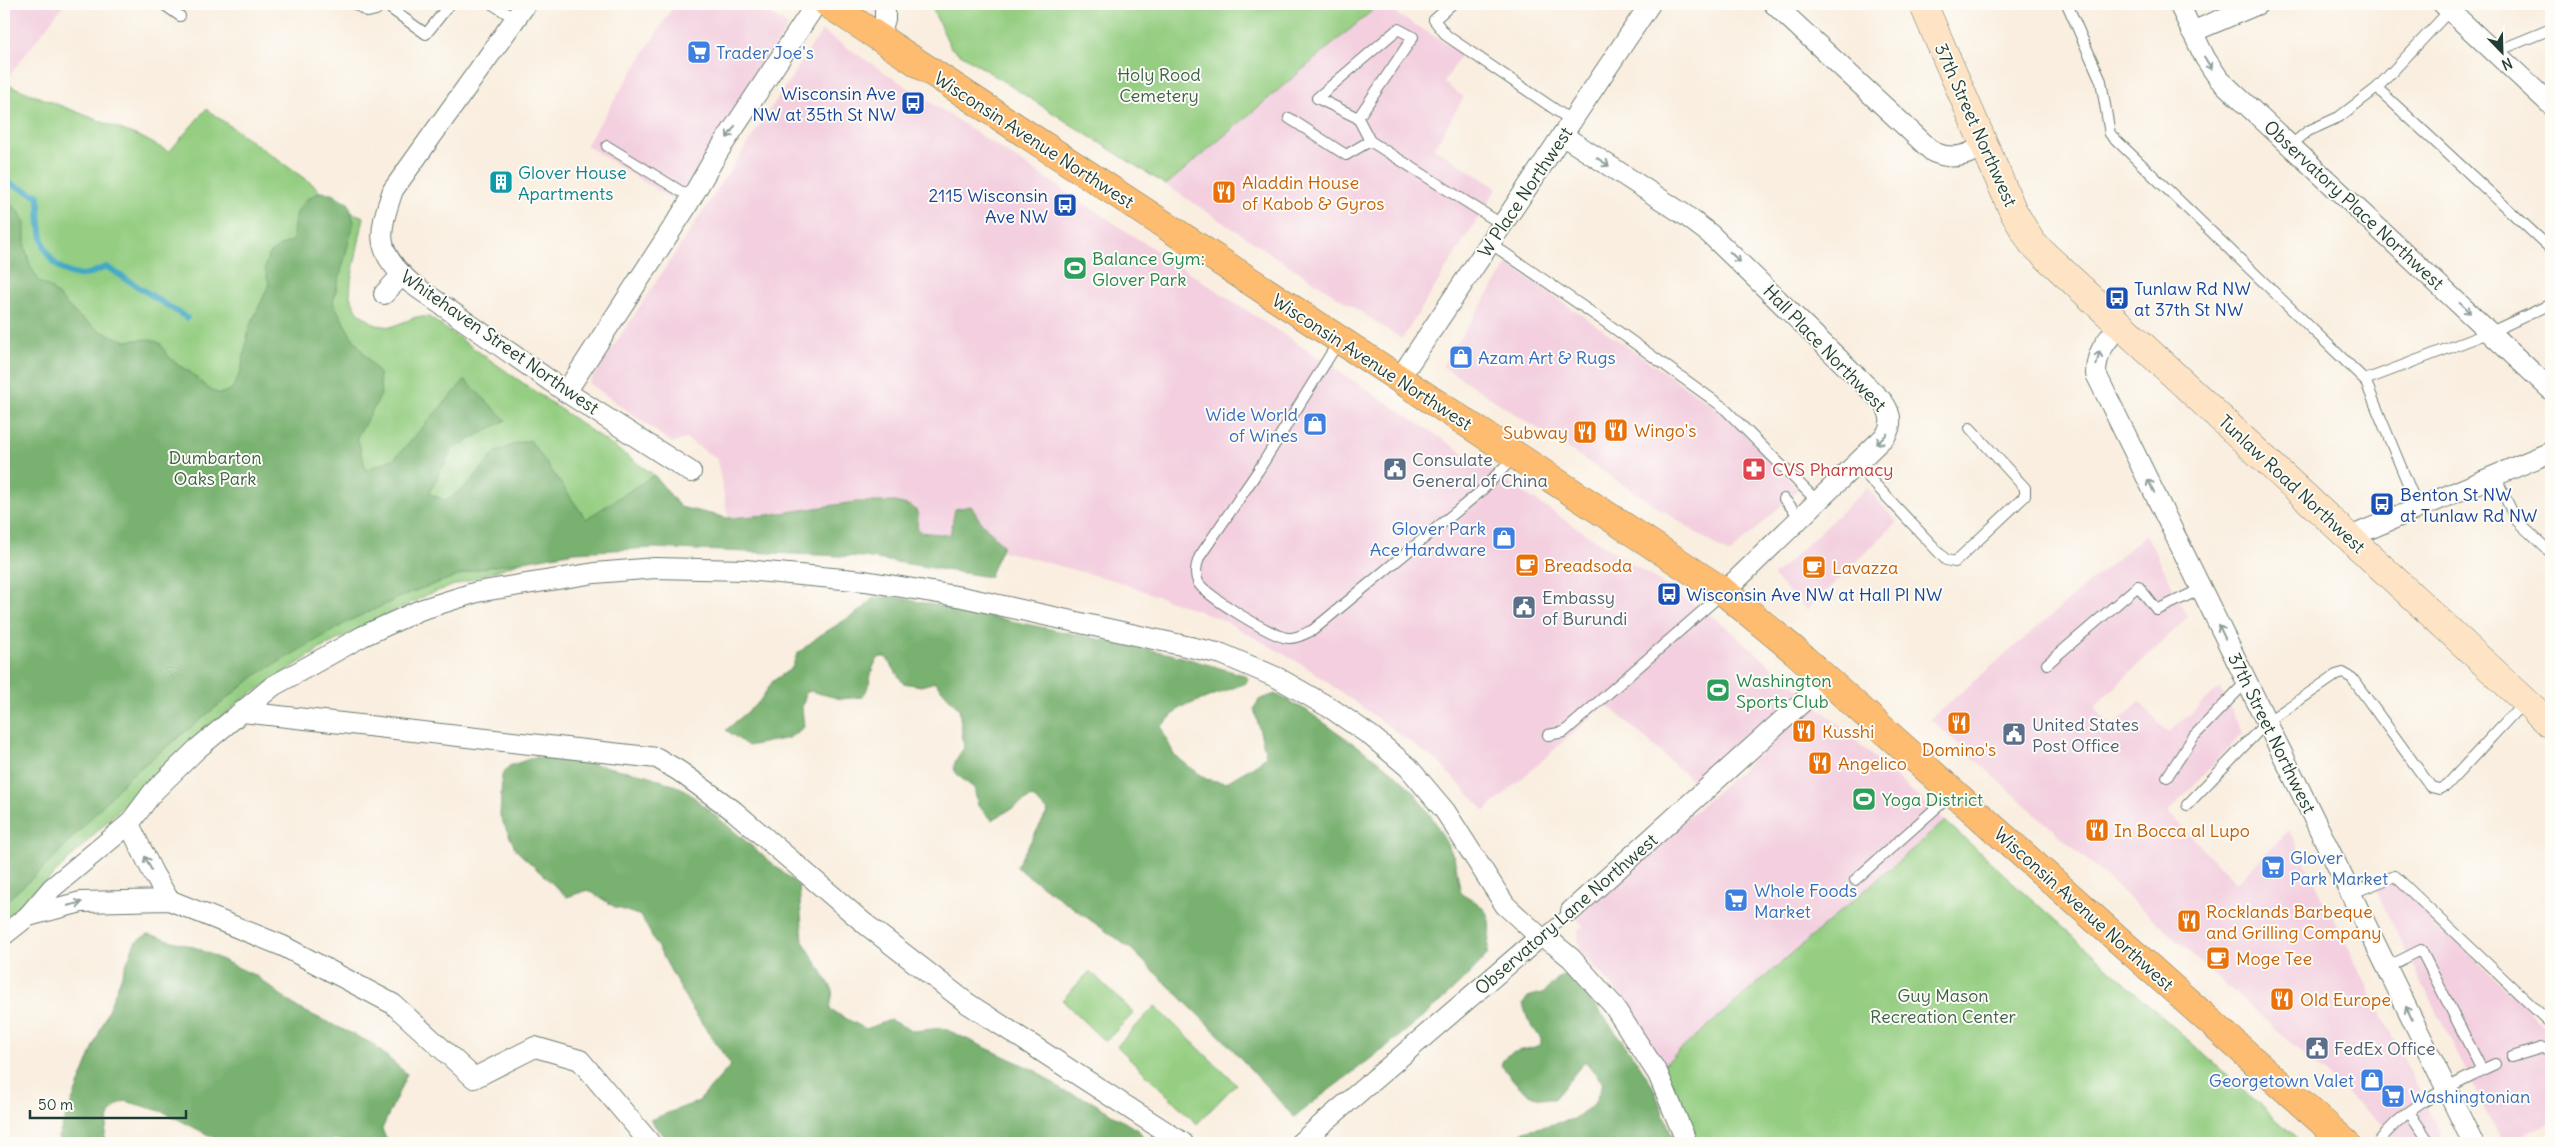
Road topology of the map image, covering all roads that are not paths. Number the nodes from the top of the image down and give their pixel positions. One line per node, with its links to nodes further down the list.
1 (163, 4): 19 (lane)
2 (355, 4): 3 (lane)
3 (381, 4)
4 (395, 4): 5 (lane)
5 (450, 4)
6 (492, 4): 18 (lane)
7 (816, 4): 33 (street, one-way to 33)
8 (828, 4): 22 (main road, Wisconsin Avenue Northwest)
9 (885, 4): 22 (street)
10 (1452, 4): 28 (lane)
11 (1650, 4): 28 (street, W Place Northwest)
12 (1774, 4): 31 (street)
13 (1923, 4): 31 (street, 37th Street Northwest)
14 (2067, 4): 45 (lane)
15 (2179, 4): 21 (street, Observatory Place Northwest)
16 (2258, 4): 21 (street)
17 (2446, 7): 23 (street); 24 (lane)
18 (521, 11): 38 (street, Whitehaven Street Northwest)
19 (180, 16)
20 (2551, 29): 23 (lane)
21 (2192, 32): 32 (street, Observatory Place Northwest, one-way to 32)
22 (880, 38): 43 (main road, Wisconsin Avenue Northwest)
23 (2495, 52): 25 (street)
24 (2377, 88): 32 (lane); 37 (lane)
25 (2551, 105)
26 (1289, 118): 29 (lane)
27 (1358, 118): 27 (lane); 29 (lane)
28 (1567, 128): 34 (street, W Place Northwest); 51 (street, Hall Place Northwest, one-way to 51)
29 (1370, 141): 34 (lane)
30 (607, 146): 33 (lane)
31 (1986, 146): 36 (street, 37th Street Northwest)
32 (2290, 146): 42 (street, Observatory Place Northwest, one-way to 42)
33 (688, 203): 47 (street)
34 (1503, 224): 35 (street, W Place Northwest)
35 (1490, 243): 44 (street, W Place Northwest); 55 (lane)
36 (2032, 243): 41 (street, Tunlaw Road Northwest)
37 (2551, 249)
38 (402, 275): 39 (street); 47 (street, Whitehaven Street Northwest)
39 (384, 294)
40 (2551, 304): 42 (lane)
41 (2120, 325): 58 (street, Tunlaw Road Northwest); 60 (street, 37th Street Northwest, one-way to 41)
42 (2491, 332): 45 (lane); 46 (street, Observatory Place Northwest)
43 (1340, 340): 44 (main road, Wisconsin Avenue Northwest); 50 (lane)
44 (1399, 379): 50 (main road, Wisconsin Avenue Northwest)
45 (2366, 380): 56 (lane)
46 (2551, 390)
47 (566, 392): 52 (street, Whitehaven Street Northwest)
48 (1970, 428): 51 (lane)
49 (2551, 452): 53 (street)
50 (1515, 456): 61 (main road, Wisconsin Avenue Northwest)
51 (1856, 464): 55 (street, Hall Place Northwest)
52 (691, 472)
53 (2495, 476): 56 (street); 59 (lane)
54 (1784, 499): 57 (lane)
55 (1817, 501): 57 (street, Hall Place Northwest)
56 (2418, 508): 58 (street)
57 (1800, 517): 61 (street, Hall Place Northwest)
58 (2350, 537): 65 (street, Tunlaw Road Northwest)
59 (2551, 553)
60 (2201, 589): 62 (lane); 64 (street, 37th Street Northwest, one-way to 60)
61 (1724, 592): 63 (main road, Wisconsin Avenue Northwest); 69 (lane)
62 (2047, 664)
63 (1827, 680): 71 (main road, Wisconsin Avenue Northwest); 77 (street, Observatory Lane Northwest)
64 (2247, 681): 67 (street, 37th Street Northwest); 70 (lane)
65 (2525, 701): 67 (lane); 68 (street, Tunlaw Road Northwest)
66 (242, 712): 73 (street); 80 (street); 90 (street)
67 (2266, 722): 72 (lane); 75 (street, 37th Street Northwest)
68 (2551, 725)
69 (1548, 735)
70 (2167, 777)
71 (1953, 793): 74 (lane); 93 (main road, Wisconsin Avenue Northwest)
72 (2187, 805)
73 (129, 824): 76 (street, one-way to 73); 78 (street)
74 (1854, 880)
75 (2350, 894): 81 (street, 37th Street Northwest); 82 (lane)
76 (169, 900): 78 (street, one-way to 76); 89 (street)
77 (1572, 911): 80 (lane, Observatory Lane Northwest)
78 (28, 916): 79 (street)
79 (4, 935)
80 (1540, 937): 91 (street, Observatory Lane Northwest); 92 (street)
81 (2387, 967): 86 (lane); 87 (street, 37th Street Northwest, one-way to 81)
82 (2551, 1024)
83 (2551, 1049): 84 (lane)
84 (2512, 1057)
85 (2495, 1064): 86 (lane)
86 (2482, 1070): 87 (lane)
87 (2446, 1089): 88 (lane); 96 (street, 37th Street Northwest)
88 (2410, 1112): 94 (lane); 95 (lane)
89 (650, 1143)
90 (1183, 1143)
91 (1300, 1143)
92 (1687, 1143)
93 (2346, 1143)
94 (2378, 1143)
95 (2430, 1143)
96 (2473, 1143)

